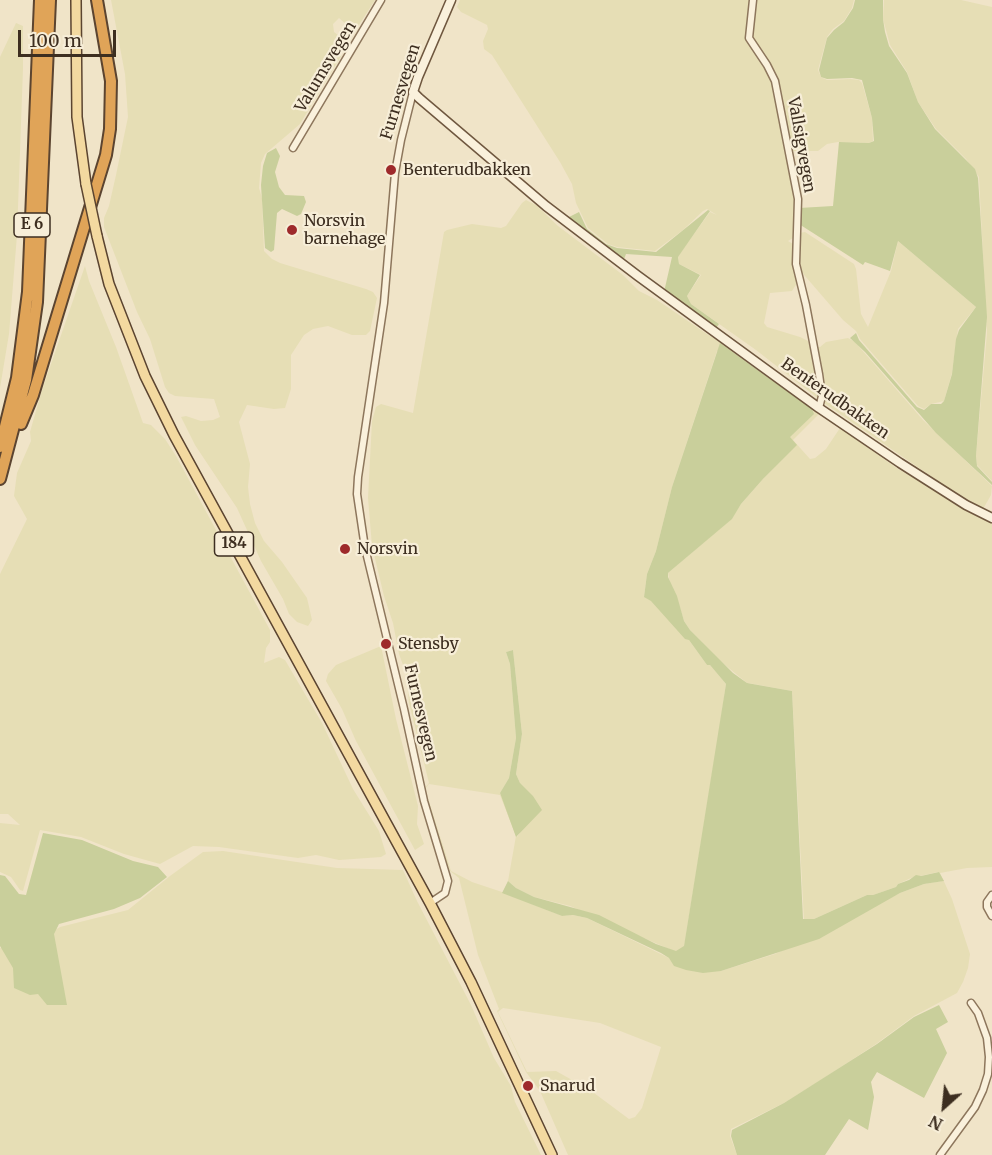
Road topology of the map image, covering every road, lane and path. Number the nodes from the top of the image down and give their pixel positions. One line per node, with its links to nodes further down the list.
1 (40, 0): 11 (highway, E 6)
2 (50, 0): 11 (highway, E 6)
3 (76, 0): 15 (main road, 184, bridge)
4 (98, 0): 11 (highway, E 6)
5 (381, 0): 9 (street, Valumsvegen)
6 (450, 0): 8 (main road, Furnesvegen)
7 (753, 0): 10 (street, Vallsigvegen)
8 (414, 92): 10 (main road, Benterudbakken); 15 (street, Furnesvegen)
9 (293, 148)
10 (819, 408): 13 (main road, Benterudbakken)
11 (4, 450): 12 (highway, E 6)
12 (0, 479)
13 (992, 518)
14 (992, 895): 16 (street)
15 (430, 903): 18 (main road, 184)
16 (992, 916)
17 (971, 1003): 19 (street)
18 (552, 1155)
19 (940, 1155)

